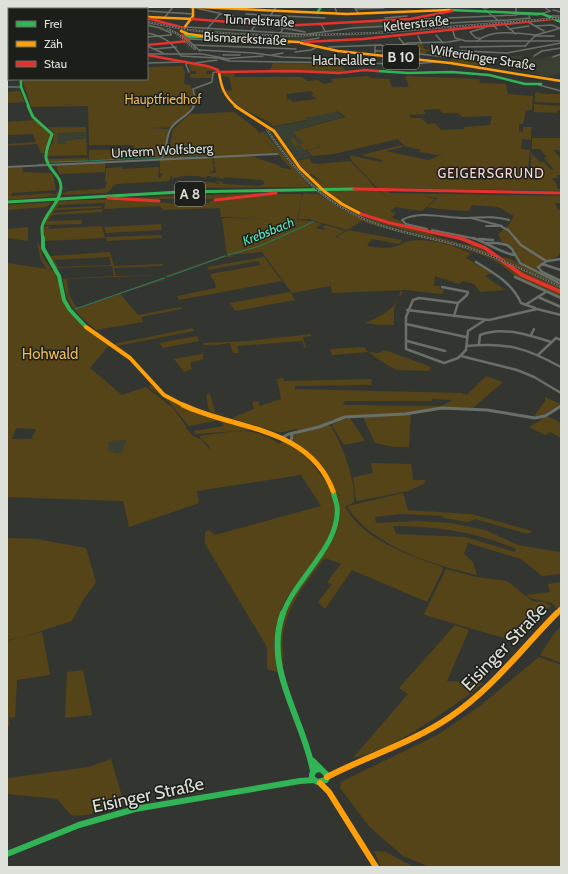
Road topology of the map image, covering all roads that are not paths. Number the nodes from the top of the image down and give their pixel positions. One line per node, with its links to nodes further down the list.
1 (173, 7): 14 (street)
2 (218, 7): 8 (main road); 12 (main road)
3 (320, 7): 25 (main road)
4 (336, 7): 20 (street)
5 (384, 7): 7 (street); 15 (street)
6 (544, 7): 37 (street)
7 (355, 8): 21 (street)
8 (250, 9): 9 (main road); 19 (street)
9 (275, 9): 24 (main road); 27 (street)
10 (425, 9): 13 (main road); 15 (main road)
11 (486, 9): 13 (main road); 16 (main road); 26 (street)
12 (192, 10): 14 (street); 18 (street); 31 (main road); 38 (main road); 56 (main road)
13 (451, 10): 34 (main road); 36 (street)
14 (169, 12): 23 (street); 31 (street)
15 (388, 12): 21 (main road)
16 (516, 12): 22 (main road); 26 (street); 29 (street)
17 (561, 12): 37 (street)
18 (220, 14): 38 (street); 39 (street)
19 (246, 14): 27 (street); 39 (street)
20 (337, 14): 21 (main road); 25 (main road)
21 (359, 14)
22 (541, 14): 29 (street); 37 (main road)
23 (148, 15): 31 (main road); 56 (main road, Tunnelstraße)
24 (307, 15): 25 (main road); 28 (street); 32 (street)
25 (318, 15)
26 (491, 15): 30 (street); 42 (street)
27 (271, 16): 28 (street); 40 (street)
28 (283, 16): 51 (street)
29 (530, 16): 42 (street)
30 (470, 17): 36 (street); 44 (street)
31 (164, 18)
32 (325, 18)
33 (406, 18): 34 (main road); 41 (main road); 48 (street)
34 (415, 18): 35 (street)
35 (439, 18): 36 (street); 46 (street)
36 (456, 18)
37 (557, 18): 42 (main road, Kelterstraße)
38 (214, 20): 39 (main road); 57 (street)
39 (238, 20): 40 (main road); 60 (street)
40 (257, 22): 51 (main road); 63 (street)
41 (348, 22): 45 (main road); 54 (street)
42 (501, 22): 44 (street); 59 (street); 61 (main road, Kelterstraße)
43 (528, 22): 50 (street)
44 (478, 23): 46 (street)
45 (321, 24): 51 (main road); 64 (street)
46 (445, 24): 48 (street); 61 (street)
47 (148, 25): 72 (street)
48 (410, 25): 54 (street)
49 (529, 26): 53 (street)
50 (535, 26): 55 (street); 65 (street)
51 (285, 27): 66 (street); 68 (street)
52 (483, 27): 58 (street); 70 (street); 85 (street)
53 (523, 27): 59 (street); 62 (street)
54 (352, 28): 64 (street)
55 (560, 28): 65 (street)
56 (185, 29): 57 (street, Tunnelstraße); 73 (main road, B 10)
57 (207, 29): 60 (street, Tunnelstraße)
58 (497, 29)
59 (510, 29): 71 (street)
60 (231, 30): 63 (street, Tunnelstraße)
61 (451, 30): 83 (main road, Kelterstraße); 89 (street)
62 (526, 30)
63 (251, 31): 66 (street, Tunnelstraße)
64 (325, 31): 68 (street)
65 (544, 31): 78 (street)
66 (281, 32): 69 (street, Tunnelstraße)
67 (148, 33): 76 (street)
68 (311, 33): 69 (street, Tunnelstraße); 74 (street)
69 (308, 34): 74 (street, Tunnelstraße)
70 (490, 34): 71 (street); 85 (street)
71 (516, 34): 78 (street)
72 (171, 35): 76 (street); 86 (street)
73 (199, 35): 81 (main road, B 10); 87 (main road)
74 (317, 35): 82 (street)
75 (436, 35): 100 (street)
76 (161, 36): 80 (street); 86 (street)
77 (418, 36): 98 (street)
78 (535, 36): 79 (street); 90 (street)
79 (554, 36)
80 (148, 37)
81 (210, 37): 87 (main road); 94 (main road, B 10)
82 (319, 38): 92 (street, Kelterstraße); 97 (street)
83 (379, 38): 92 (main road, Kelterstraße); 106 (street)
84 (399, 38): 102 (street)
85 (479, 38): 95 (street)
86 (167, 39): 93 (street)
87 (187, 40): 88 (street); 93 (main road); 101 (street)
88 (226, 40): 91 (street); 108 (street)
89 (460, 40): 95 (street); 100 (street)
90 (529, 40): 95 (street); 96 (street); 109 (street)
91 (255, 41): 94 (street); 111 (street)
92 (329, 41): 97 (main road)
93 (173, 42): 103 (main road); 110 (street)
94 (289, 42): 97 (main road, B 10); 118 (street)
95 (475, 42)
96 (561, 42): 120 (street)
97 (304, 43): 112 (main road, Wilferdinger Straße / B 10)
98 (421, 43): 99 (street); 102 (street)
99 (430, 43): 100 (street); 125 (street)
100 (443, 43)
101 (193, 44): 108 (street, Bismarckstraße); 121 (street)
102 (404, 44): 115 (street)
103 (148, 45)
104 (368, 45): 105 (street); 113 (street); 119 (street)
105 (375, 45): 106 (street); 123 (street)
106 (380, 45): 115 (street)
107 (148, 46): 117 (street)
108 (222, 46): 111 (street, Bismarckstraße); 122 (street)
109 (525, 46): 114 (street); 120 (street)
110 (176, 47): 117 (street); 129 (street)
111 (252, 47): 118 (street, Bismarckstraße)
112 (317, 47): 118 (street, Bismarckstraße); 141 (main road, Wilferdinger Straße / B 10)
113 (329, 47)
114 (460, 47)
115 (391, 48): 137 (street)
116 (561, 48): 136 (street)
117 (154, 49): 126 (street)
118 (284, 49)
119 (369, 49)
120 (523, 49): 125 (street)
121 (199, 50): 124 (street); 134 (street)
122 (220, 50)
123 (381, 51)
124 (208, 52)
125 (475, 52): 135 (street)
126 (165, 53): 127 (street); 129 (street)
127 (148, 54)
128 (148, 54): 142 (main road)
129 (179, 54): 132 (street); 139 (street)
130 (283, 54): 134 (street)
131 (561, 54): 138 (street)
132 (216, 55): 133 (street); 140 (street)
133 (240, 55)
134 (267, 55): 140 (street); 145 (street)
135 (469, 56)
136 (534, 56)
137 (447, 57)
138 (553, 57)
139 (221, 59): 140 (street); 144 (street); 145 (street)
140 (229, 59)
141 (438, 61): 145 (street); 148 (main road, Wilferdinger Straße / B 10)
142 (185, 62): 143 (street); 144 (main road); 146 (street)
143 (148, 63)
144 (195, 63): 147 (main road)
145 (348, 64)
146 (189, 72)
147 (218, 72): 151 (main road, Hachelallee); 156 (street); 173 (main road)
148 (537, 77): 150 (main road, Wilferdinger Straße / B 10); 151 (main road)
149 (20, 80): 153 (main road)
150 (561, 81)
151 (541, 85): 154 (street)
152 (7, 87): 153 (street)
153 (21, 87): 157 (main road)
154 (561, 91)
155 (277, 154): 156 (street, Unterm Wolfsberg)
156 (161, 159): 157 (street, Unterm Wolfsberg)
157 (49, 164): 158 (street, Unterm Wolfsberg); 211 (main road)
158 (7, 167)
159 (228, 187): 160 (main road)
160 (289, 191): 162 (main road, A 8); 163 (main road, A 8); 164 (main road)
161 (110, 192): 163 (main road)
162 (561, 194)
163 (93, 196): 165 (main road); 166 (main road, A 8)
164 (215, 200)
165 (159, 201)
166 (7, 203)
167 (471, 218): 168 (street); 170 (street); 171 (street)
168 (509, 220)
169 (486, 226): 170 (street)
170 (502, 227): 176 (street)
171 (464, 236): 172 (street); 174 (street)
172 (493, 240)
173 (487, 245): 174 (street); 184 (main road)
174 (515, 255): 181 (street)
175 (559, 259): 176 (street)
176 (546, 261): 178 (street)
177 (476, 262): 188 (street)
178 (542, 264): 179 (street); 181 (street)
179 (561, 270)
180 (515, 277): 183 (street)
181 (561, 282)
182 (442, 287): 187 (street)
183 (546, 292): 185 (street); 186 (street)
184 (561, 292)
185 (538, 297): 188 (street); 189 (street)
186 (561, 298)
187 (458, 303): 191 (street); 193 (street)
188 (525, 305): 190 (street)
189 (561, 307)
190 (537, 309): 192 (street); 194 (street)
191 (407, 310): 193 (street); 195 (street)
192 (561, 315)
193 (454, 316): 194 (street)
194 (485, 320): 198 (street)
195 (406, 324): 198 (street); 200 (street)
196 (534, 329): 197 (street)
197 (531, 335): 201 (street); 202 (street)
198 (466, 337): 203 (street)
199 (561, 340): 201 (street)
200 (407, 341): 204 (street); 206 (street)
201 (552, 342): 205 (street)
202 (479, 344): 203 (street); 205 (street)
203 (467, 346): 206 (street)
204 (445, 351)
205 (538, 355): 207 (street)
206 (461, 356): 208 (street)
207 (561, 367)
208 (561, 393)
209 (561, 406): 210 (street)
210 (292, 434): 211 (street); 212 (street)
211 (283, 439): 212 (main road)
212 (295, 446): 214 (main road)
213 (561, 609): 216 (main road, Eisinger Straße)
214 (312, 760): 215 (main road); 217 (main road)
215 (322, 770): 216 (main road, Eisinger Straße); 217 (main road, Eisinger Straße); 218 (main road)
216 (339, 770): 218 (main road, Eisinger Straße)
217 (313, 773): 219 (main road); 220 (main road, Eisinger Straße)
218 (326, 779): 221 (main road, Eisinger Straße); 222 (main road)
219 (314, 780): 220 (main road, Eisinger Straße); 221 (main road)
220 (300, 781): 223 (main road, Eisinger Straße)
221 (320, 783): 222 (main road)
222 (329, 792): 224 (main road)
223 (7, 854)
224 (376, 867)

